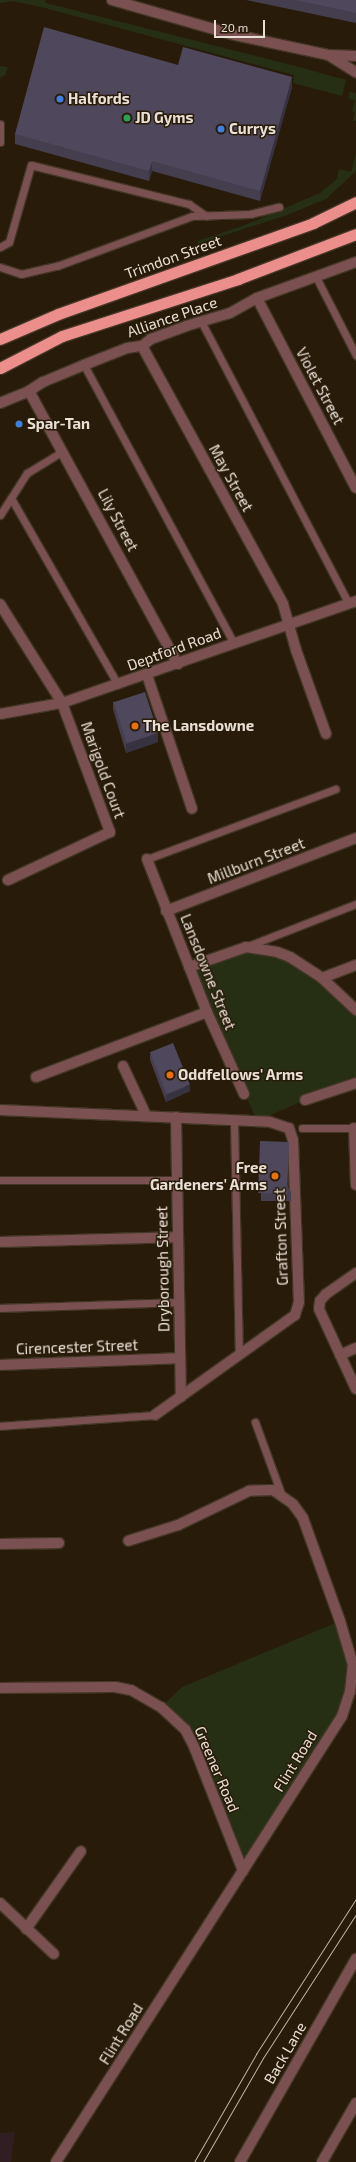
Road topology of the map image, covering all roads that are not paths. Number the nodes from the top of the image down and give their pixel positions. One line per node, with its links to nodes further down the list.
1 (118, 1): 2 (street)
2 (328, 55): 3 (street); 4 (street)
3 (356, 56)
4 (356, 72)
5 (0, 124): 6 (lane)
6 (0, 142)
7 (356, 202): 17 (highway, Trimdon Street)
8 (279, 207): 9 (lane)
9 (206, 216): 11 (lane); 13 (lane)
10 (356, 234): 21 (highway)
11 (0, 247)
12 (356, 262): 14 (street, Alliance Place)
13 (0, 267)
14 (316, 277): 15 (street, Alliance Place); 19 (lane)
15 (257, 298): 16 (street, Alliance Place); 25 (street, Violet Street)
16 (202, 323): 18 (street, Alliance Place); 28 (lane)
17 (0, 339)
18 (142, 346): 20 (street, Alliance Place); 30 (street, May Street)
19 (356, 355)
20 (84, 365): 22 (street, Alliance Place); 31 (lane)
21 (0, 368)
22 (29, 391): 23 (street, Alliance Place); 24 (street, Lily Street)
23 (0, 403)
24 (63, 451): 26 (lane); 32 (street, Lily Street)
25 (356, 488)
26 (11, 498): 27 (lane); 34 (lane)
27 (0, 515)
28 (352, 602): 30 (street, Deptford Road)
29 (0, 604): 35 (street)
30 (289, 626): 31 (street, Deptford Road); 37 (street, May Street)
31 (234, 643): 32 (street, Deptford Road)
32 (178, 664): 33 (street, Deptford Road)
33 (147, 675): 34 (street, Deptford Road); 39 (street)
34 (118, 685): 35 (street, Deptford Road)
35 (62, 703): 36 (street, Deptford Road); 42 (street, Marigold Court)
36 (0, 714)
37 (326, 734)
38 (335, 789): 41 (lane)
39 (192, 809)
40 (356, 838): 44 (street, Millburn Street)
41 (148, 859): 44 (street, Lansdowne Street)
42 (8, 880)
43 (356, 904): 45 (lane)
44 (166, 911): 47 (street, Lansdowne Street)
45 (246, 947): 47 (street); 48 (street)
46 (356, 965): 48 (street)
47 (189, 967): 50 (street, Lansdowne Street)
48 (322, 978): 49 (street)
49 (356, 1010)
50 (207, 1012): 52 (street); 54 (street, Lansdowne Street)
51 (123, 1066): 57 (street)
52 (36, 1077)
53 (356, 1083): 55 (street)
54 (244, 1094)
55 (305, 1100)
56 (0, 1110): 57 (street, Grafton Street)
57 (146, 1115): 58 (street, Grafton Street)
58 (176, 1117): 59 (street, Grafton Street); 63 (street, Dryborough Street)
59 (234, 1121): 71 (lane); 71 (street, Grafton Street)
60 (302, 1128): 61 (lane)
61 (355, 1128): 64 (street)
62 (0, 1180): 63 (lane)
63 (177, 1180): 65 (street, Dryborough Street)
64 (356, 1185)
65 (178, 1237): 66 (street); 68 (street, Dryborough Street)
66 (0, 1242)
67 (356, 1273): 72 (street)
68 (178, 1302): 69 (lane); 73 (street, Dryborough Street)
69 (0, 1308)
70 (356, 1348): 72 (street)
71 (239, 1355): 76 (street)
72 (340, 1355): 75 (street)
73 (179, 1358): 74 (street, Cirencester Street); 76 (street, Dryborough Street)
74 (0, 1365)
75 (356, 1389)
76 (181, 1397): 77 (street)
77 (155, 1415): 79 (lane)
78 (254, 1422): 80 (lane)
79 (0, 1426)
80 (282, 1496): 81 (street, Flint Road); 84 (street, Flint Road)
81 (128, 1541)
82 (59, 1543): 83 (street)
83 (0, 1544)
84 (355, 1665): 87 (street, Flint Road)
85 (0, 1688): 87 (street, Greener Road)
86 (82, 1851): 89 (street)
87 (243, 1871): 93 (street, Flint Road)
88 (0, 1903): 89 (street)
89 (26, 1929): 90 (street)
90 (54, 1954)
91 (356, 1959): 94 (street, Back Lane)
92 (356, 2103): 95 (street)
93 (56, 2162)
94 (240, 2162)
95 (322, 2162)

